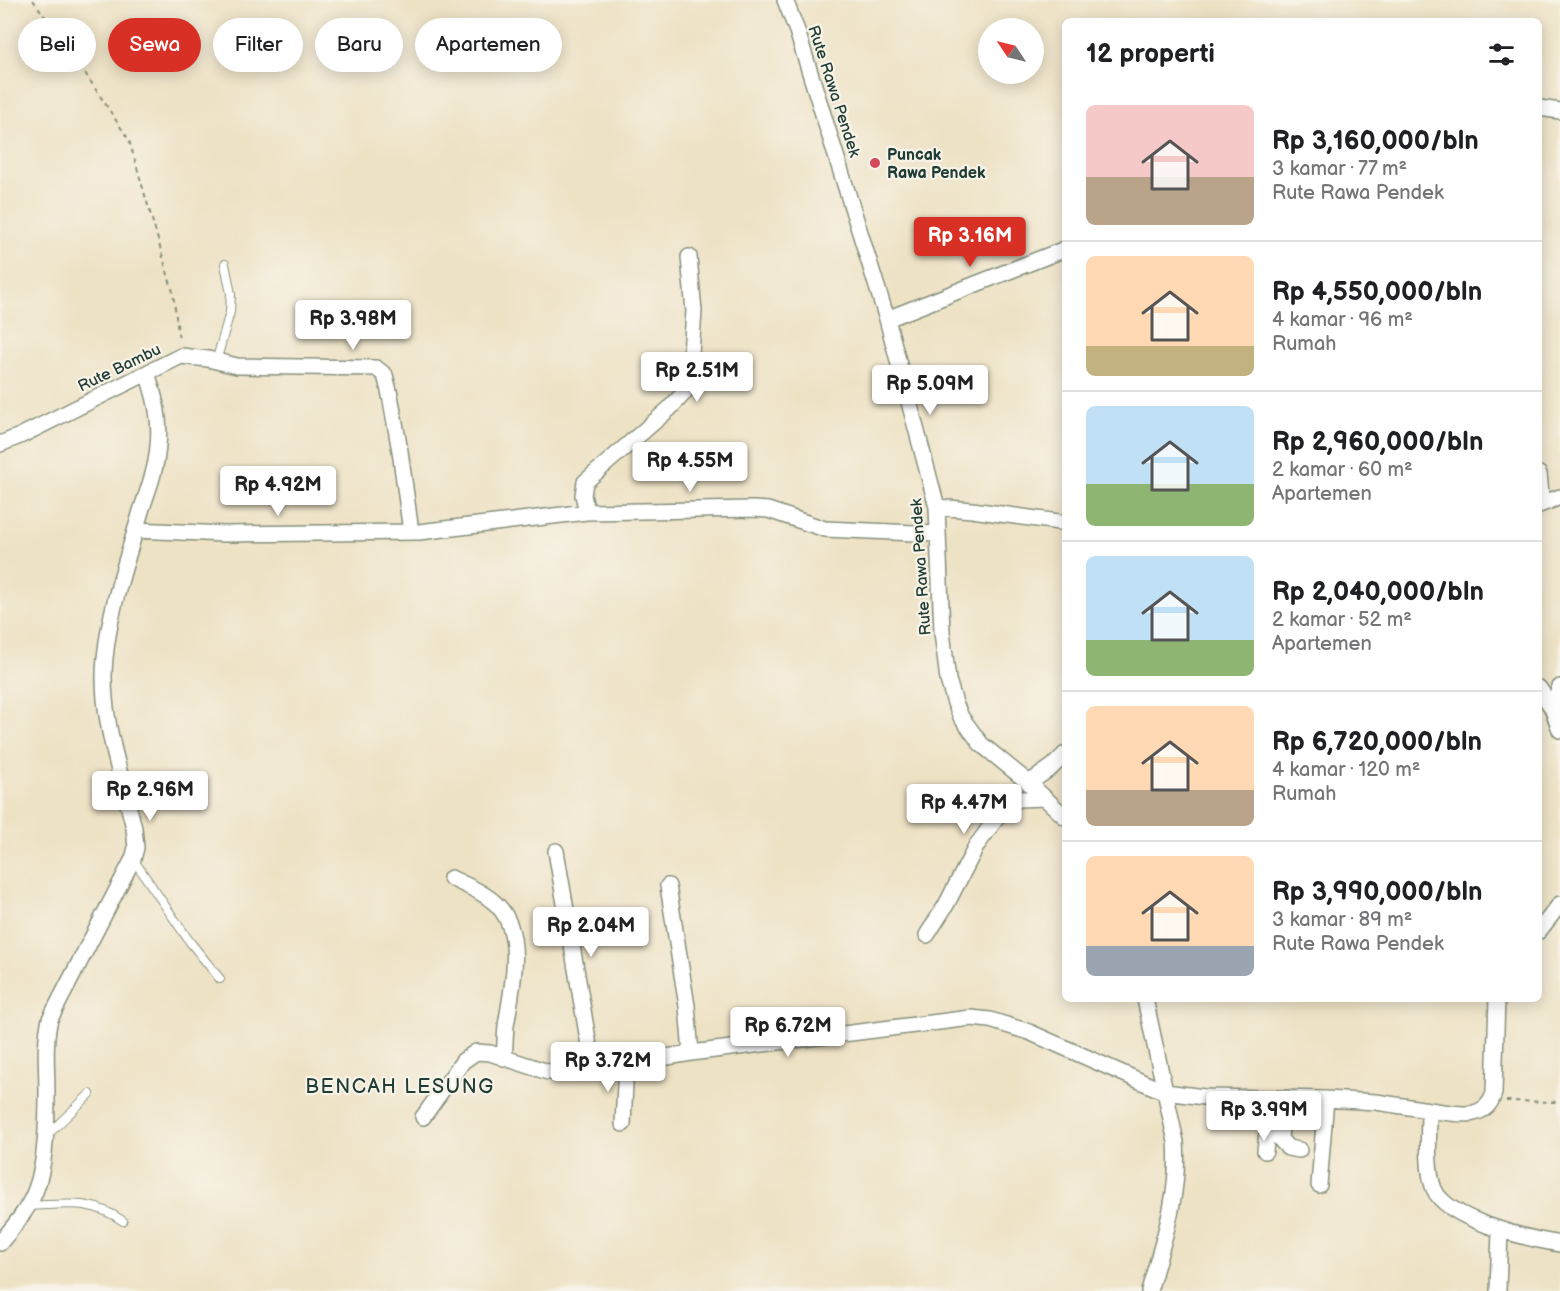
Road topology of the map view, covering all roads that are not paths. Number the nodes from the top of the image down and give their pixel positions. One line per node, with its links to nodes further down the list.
1 (785, 0): 7 (street, Rute Rawa Pendek)
2 (1542, 108): 3 (street)
3 (1560, 111)
4 (1062, 250): 7 (street)
5 (689, 256): 14 (street)
6 (225, 264): 8 (lane)
7 (887, 319): 13 (street, Rute Rawa Pendek)
8 (216, 362): 9 (street, Rute Bambu); 17 (street, Rute Bambu)
9 (147, 373): 10 (street, Rute Bambu); 16 (street)
10 (0, 444)
11 (1560, 497): 12 (street)
12 (1542, 503)
13 (937, 507): 15 (street); 18 (street, Rute Rawa Pendek)
14 (587, 512): 17 (street); 18 (street)
15 (1059, 522)
16 (136, 530): 17 (street); 28 (street)
17 (415, 532)
18 (937, 534): 24 (street, Rute Rawa Pendek)
19 (1560, 687): 21 (street)
20 (1542, 693): 21 (street)
21 (1552, 708): 22 (street)
22 (1560, 730)
23 (1062, 757): 24 (street)
24 (1029, 783): 25 (street, Rute Rawa Pendek)
25 (1045, 798): 26 (street, Rute Rawa Pendek); 33 (street)
26 (1062, 815)
27 (556, 851): 40 (street)
28 (133, 859): 34 (lane); 48 (street)
29 (451, 878): 38 (street)
30 (668, 886): 37 (street)
31 (1560, 904): 32 (street)
32 (1542, 927)
33 (927, 935)
34 (220, 979)
35 (1146, 1002): 41 (street)
36 (1497, 1002): 45 (street)
37 (691, 1053): 39 (street); 41 (street)
38 (504, 1058): 40 (street); 46 (street)
39 (626, 1064): 40 (street); 47 (street)
40 (593, 1069)
41 (1165, 1092): 43 (street); 57 (street)
42 (90, 1094): 48 (lane)
43 (1277, 1099): 44 (street); 49 (street); 50 (street)
44 (1326, 1099): 45 (street); 51 (street)
45 (1429, 1110): 54 (street)
46 (423, 1117)
47 (623, 1124)
48 (44, 1138): 52 (street)
49 (1299, 1150)
50 (1265, 1151)
51 (1319, 1185)
52 (28, 1206): 53 (lane); 55 (street)
53 (123, 1221)
54 (1500, 1230): 56 (street); 58 (street)
55 (0, 1243)
56 (1560, 1244)
57 (1149, 1291)
58 (1498, 1291)

